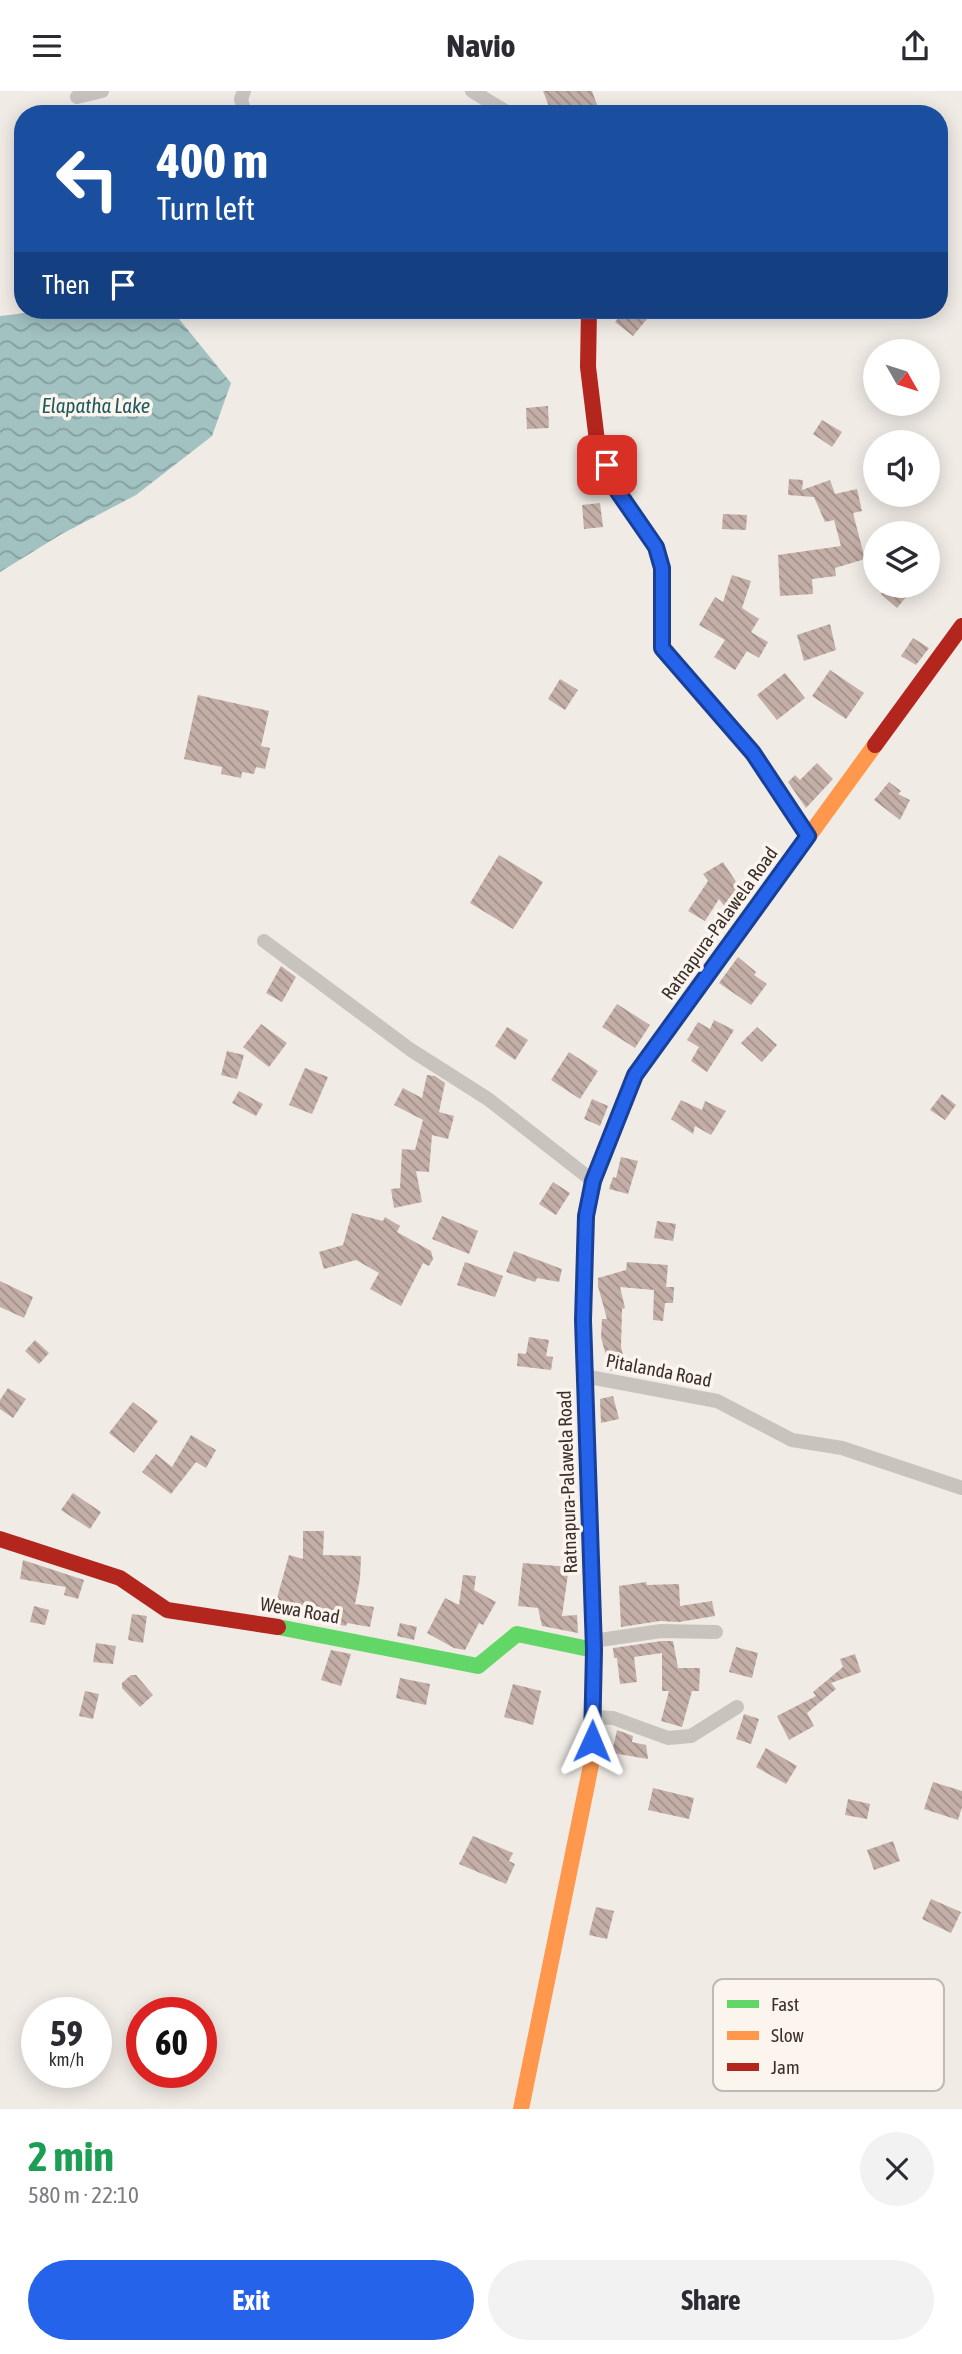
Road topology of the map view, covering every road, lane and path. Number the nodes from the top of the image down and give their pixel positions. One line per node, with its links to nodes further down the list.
1 (102, 91): 4 (street)
2 (472, 91): 3 (street)
3 (488, 95)
4 (77, 97)
5 (589, 319): 7 (main road)
6 (962, 627): 7 (main road, Ratnapura-Palawela Road)
7 (808, 836): 9 (main road, Ratnapura-Palawela Road)
8 (264, 941): 9 (street)
9 (593, 1181): 10 (main road, Ratnapura-Palawela Road)
10 (584, 1376): 11 (street, Pitalanda Road); 14 (main road, Ratnapura-Palawela Road)
11 (962, 1488)
12 (0, 1539): 14 (main road, Wewa Road)
13 (716, 1632): 14 (street)
14 (593, 1645): 16 (main road, Ratnapura-Palawela Road)
15 (737, 1707): 16 (street)
16 (592, 1717): 17 (main road, Ratnapura-Palawela Road)
17 (521, 2109)

